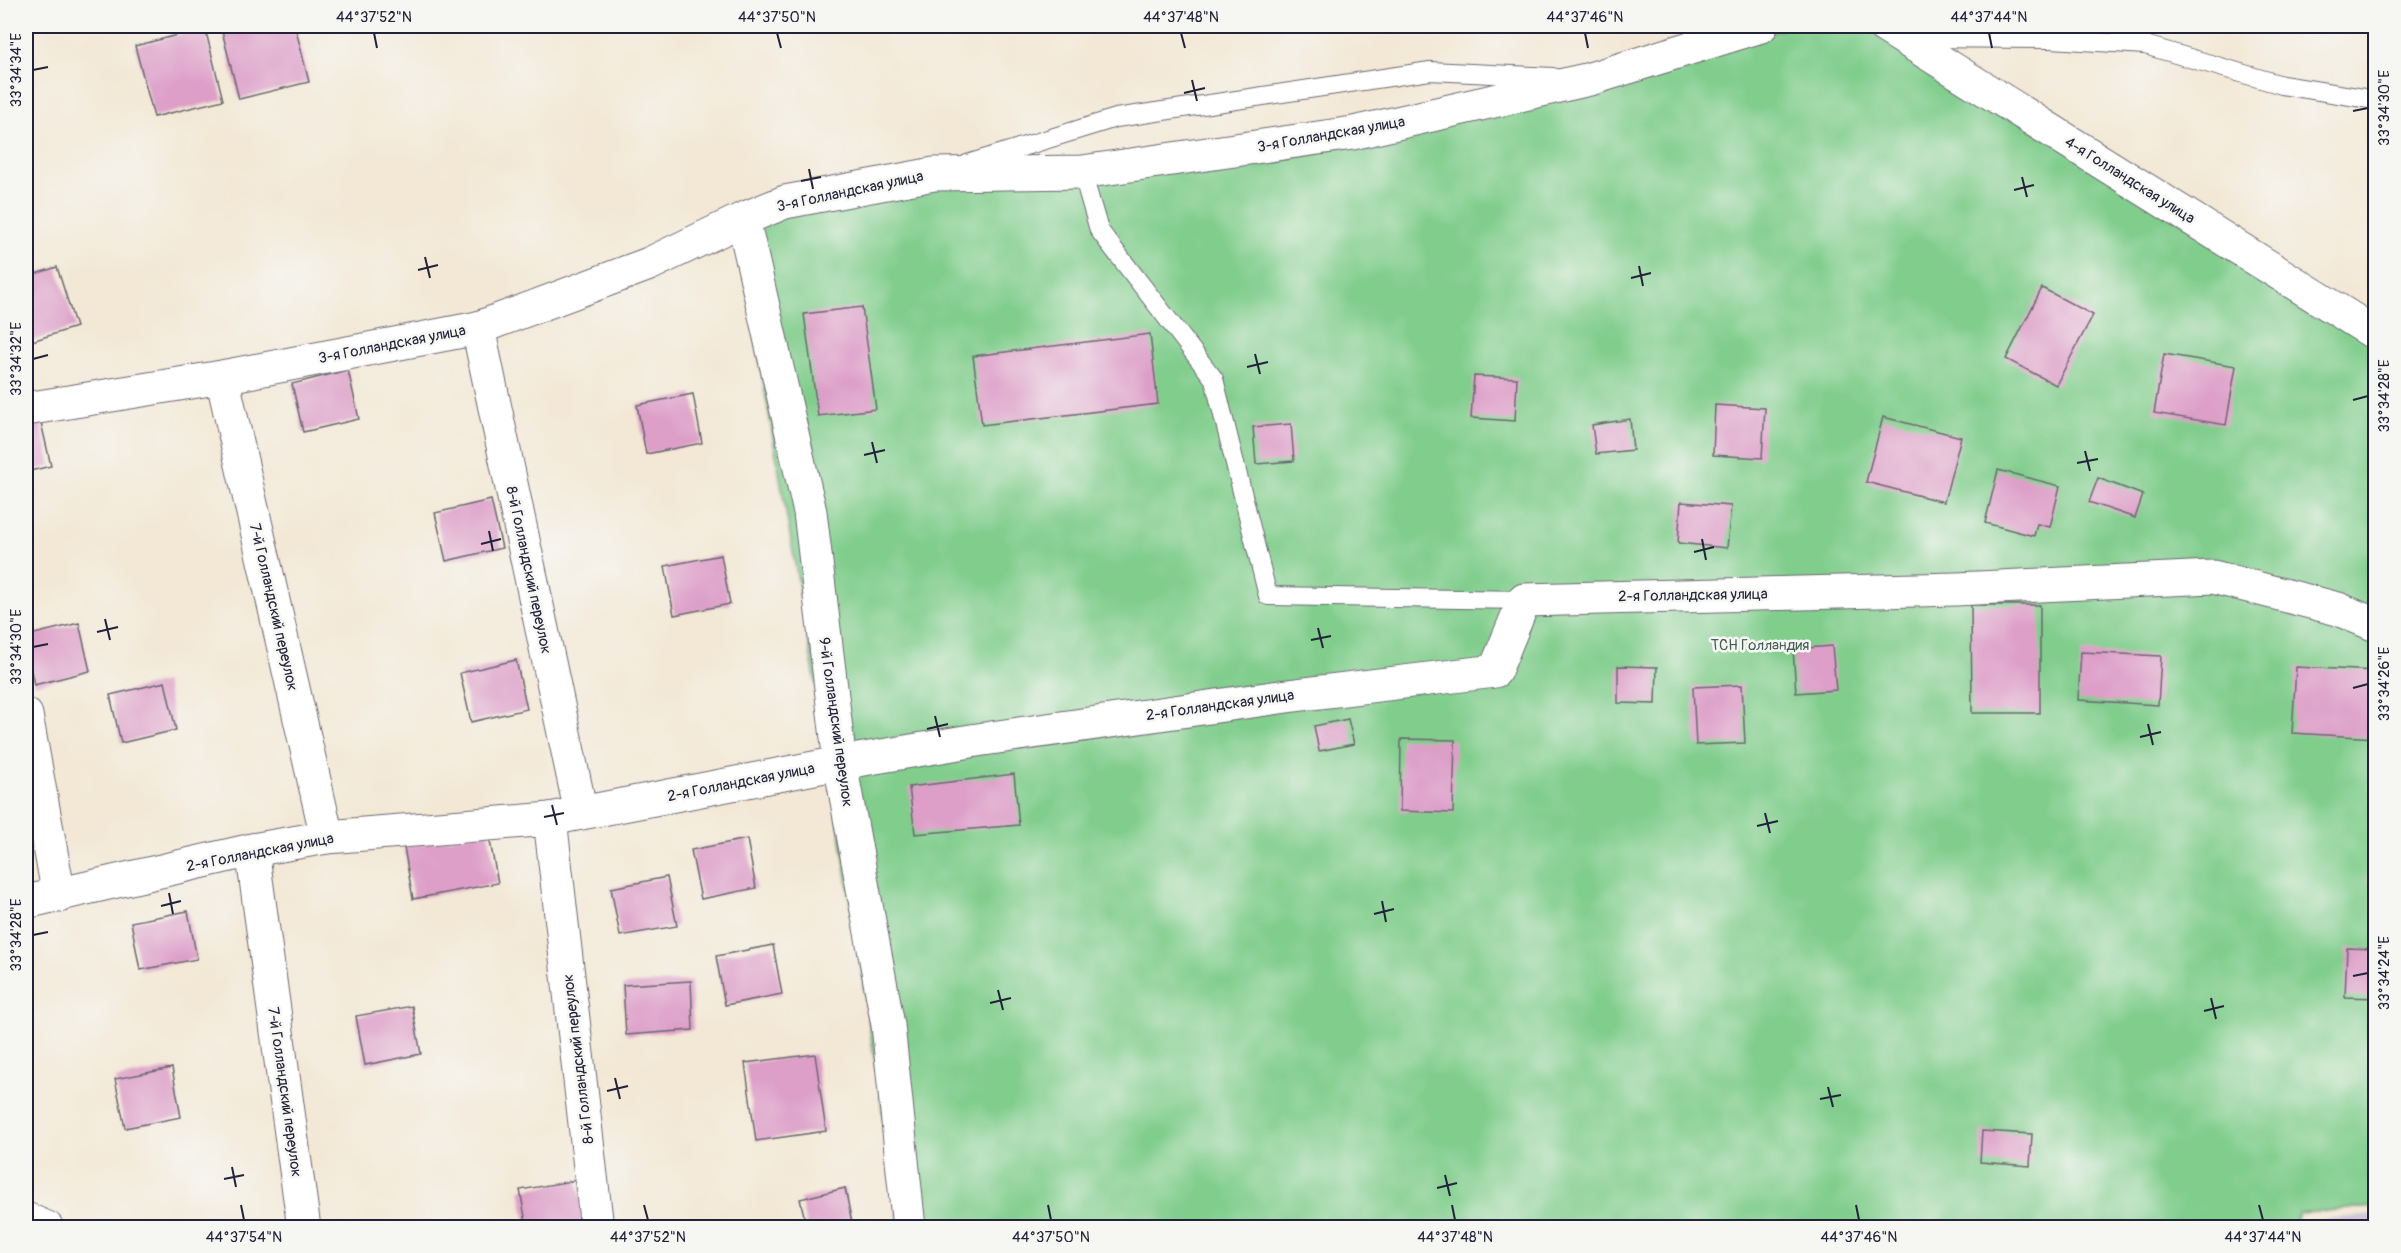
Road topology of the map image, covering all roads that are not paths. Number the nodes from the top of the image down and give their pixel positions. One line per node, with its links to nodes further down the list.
1 (1761, 26): 3 (street, 3-я Голландская улица)
2 (1894, 32): 4 (lane); 9 (street, 4-я Голландская улица)
3 (1590, 79): 5 (street, 3-я Голландская улица); 6 (lane)
4 (2376, 100)
5 (1082, 172): 6 (street, 3-я Голландская улица); 12 (lane)
6 (934, 174): 7 (street, 3-я Голландская улица)
7 (743, 219): 8 (street, 3-я Голландская улица); 15 (street, 9-й Голландский переулок)
8 (478, 328): 10 (street, 3-я Голландская улица); 16 (street, 8-й Голландский переулок)
9 (2376, 334)
10 (222, 377): 11 (street, 3-я Голландская улица); 17 (street, 7-й Голландский переулок)
11 (26, 410)
12 (1524, 600): 13 (street, 2-я Голландская улица); 15 (street, 2-я Голландская улица)
13 (2376, 625)
14 (26, 715): 19 (street)
15 (840, 763): 16 (street, 2-я Голландская улица); 25 (street, 9-й Голландский переулок)
16 (565, 816): 17 (street, 2-я Голландская улица); 24 (street, 8-й Голландский переулок)
17 (327, 837): 18 (street, 2-я Голландская улица)
18 (252, 850): 19 (street, 2-я Голландская улица); 23 (street, 7-й Голландский переулок)
19 (59, 896): 20 (street, 2-я Голландская улица)
20 (26, 902)
21 (26, 1219): 22 (street)
22 (47, 1227)
23 (304, 1227)
24 (597, 1227)
25 (909, 1227)

